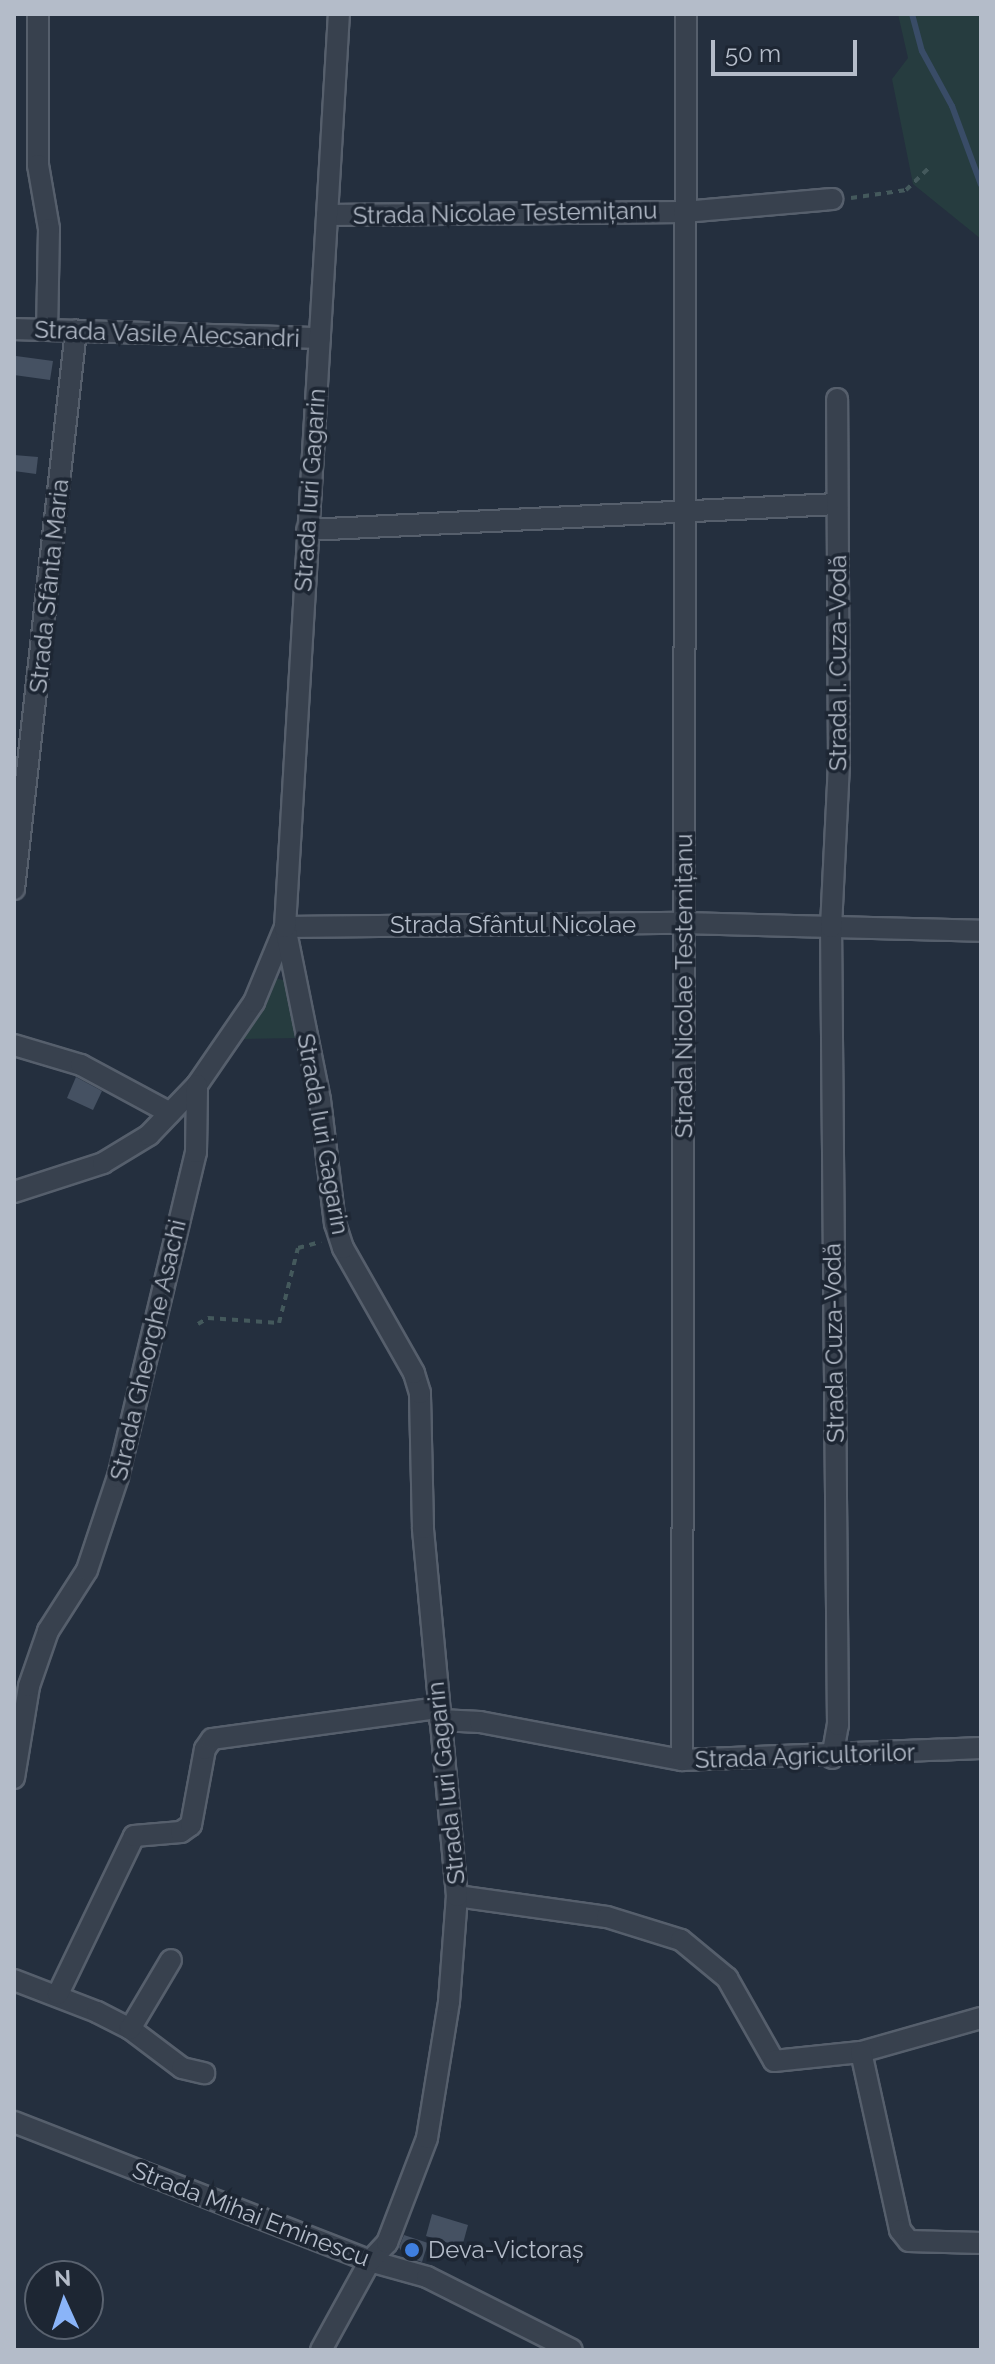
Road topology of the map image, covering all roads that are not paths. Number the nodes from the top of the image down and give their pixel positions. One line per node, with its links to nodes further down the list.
1 (38, 14): 8 (street)
2 (339, 14): 6 (street, Strada Iuri Gagarin)
3 (686, 14): 5 (street, Strada Nicolae Testemițanu)
4 (832, 199): 5 (street, Strada Nicolae Testemițanu)
5 (684, 212): 6 (street, Strada Nicolae Testemițanu); 13 (street, Strada Nicolae Testemițanu)
6 (327, 215): 10 (street, Strada Iuri Gagarin)
7 (14, 329): 8 (street, Strada Vasile Alecsandri)
8 (47, 330): 9 (street, Strada Vasile Alecsandri)
9 (76, 330): 10 (street, Strada Vasile Alecsandri); 15 (street, Strada Sfânta Maria)
10 (320, 338): 14 (street, Strada Iuri Gagarin)
11 (837, 399): 12 (street, Strada I. Cuza-Vodă)
12 (837, 504): 13 (street); 18 (street, Strada I. Cuza-Vodă)
13 (688, 508): 14 (street); 16 (street, Strada Nicolae Testemițanu)
14 (307, 530): 17 (street, Strada Iuri Gagarin)
15 (14, 889)
16 (683, 923): 17 (street, Strada Sfântul Nicolae); 18 (street, Strada Sfântul Nicolae); 27 (street, Strada Nicolae Testemițanu)
17 (285, 927): 21 (street); 24 (street, Strada Iuri Gagarin)
18 (831, 927): 19 (street, Strada Sfântul Nicolae); 26 (street, Strada Cuza-Vodă)
19 (981, 931)
20 (14, 1045): 22 (street)
21 (197, 1085): 22 (street); 28 (street, Strada Gheorghe Asachi)
22 (170, 1113): 23 (street)
23 (14, 1192)
24 (439, 1714): 27 (street, Strada Agricultorilor); 29 (street, Strada Iuri Gagarin); 32 (street, Strada Agricultorilor)
25 (981, 1748): 26 (street, Strada Agricultorilor)
26 (832, 1758): 27 (street, Strada Agricultorilor)
27 (682, 1760)
28 (14, 1778)
29 (457, 1896): 35 (street); 39 (street, Strada Iuri Gagarin)
30 (171, 1960): 34 (street)
31 (14, 1980): 32 (street)
32 (58, 1994): 34 (street)
33 (981, 2018): 35 (street)
34 (130, 2029): 36 (street)
35 (861, 2052): 38 (street)
36 (204, 2073)
37 (14, 2122): 39 (street, Strada Mihai Eminescu)
38 (981, 2243)
39 (370, 2261): 40 (street, Strada Iuri Gagarin); 41 (street, Strada Mihai Eminescu)
40 (321, 2350)
41 (572, 2350)

